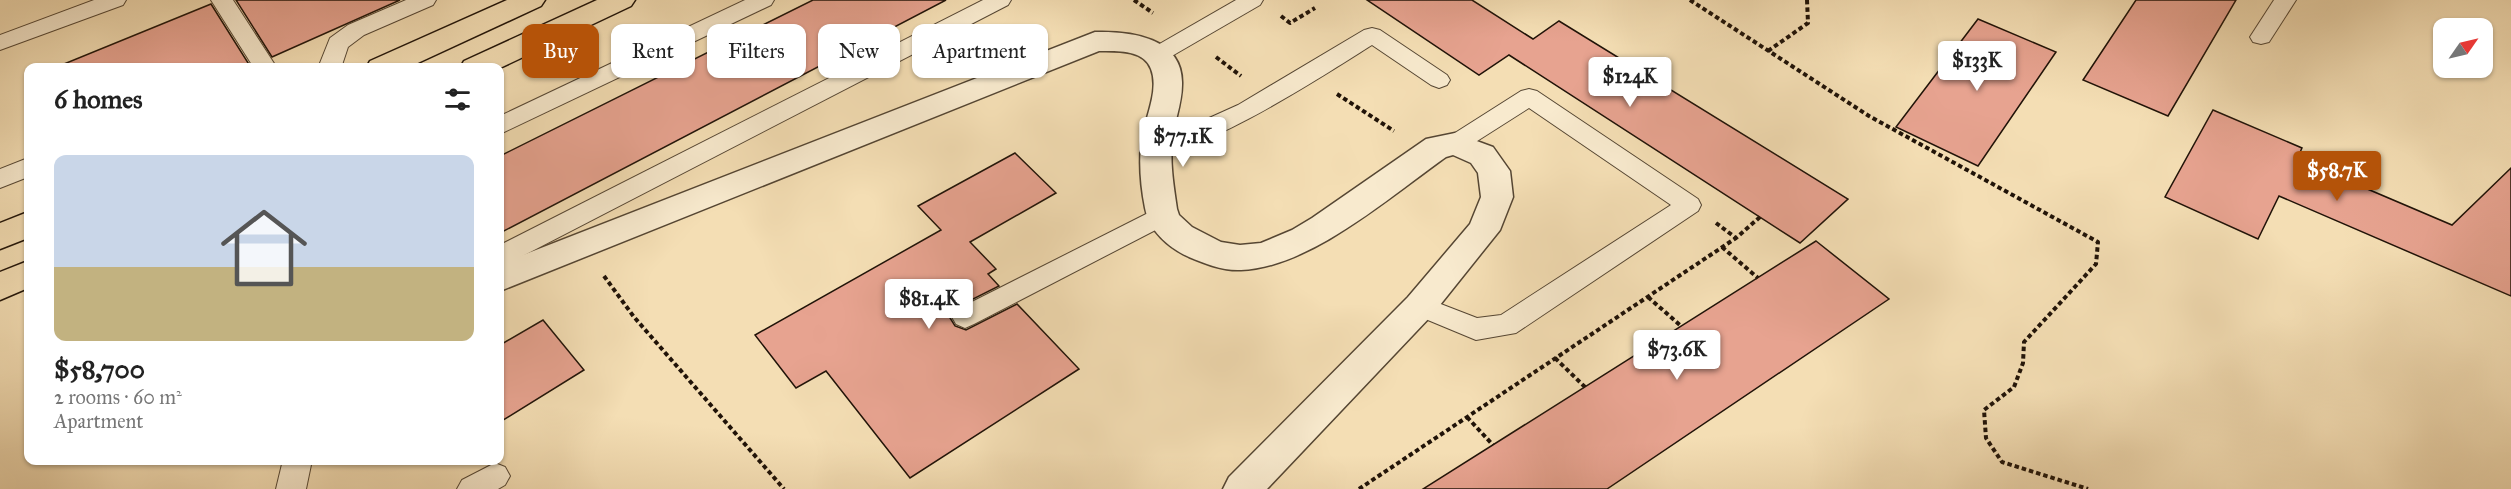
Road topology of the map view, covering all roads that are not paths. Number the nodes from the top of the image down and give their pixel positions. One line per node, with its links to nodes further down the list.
1 (115, 0): 11 (lane)
2 (222, 0): 13 (lane)
3 (425, 0): 14 (lane)
4 (531, 0): 15 (main road)
5 (621, 0): 16 (main road)
6 (763, 0): 18 (lane)
7 (1000, 0): 26 (lane)
8 (1252, 0): 12 (lane)
9 (2285, 0): 10 (lane)
10 (2261, 37)
11 (0, 44)
12 (1157, 55): 19 (street); 28 (street)
13 (263, 63)
14 (331, 63)
15 (391, 63)
16 (485, 63)
17 (1438, 80): 19 (lane)
18 (504, 124)
19 (1156, 146): 23 (street)
20 (1442, 148): 23 (street); 30 (street); 30 (lane)
21 (24, 169): 22 (lane)
22 (0, 179)
23 (1162, 215): 31 (lane)
24 (24, 226): 25 (main road)
25 (0, 237)
26 (504, 254)
27 (24, 276): 29 (main road)
28 (504, 276)
29 (0, 288)
30 (1420, 306): 34 (street)
31 (965, 317)
32 (297, 465): 33 (lane)
33 (291, 489)
34 (1242, 489)

